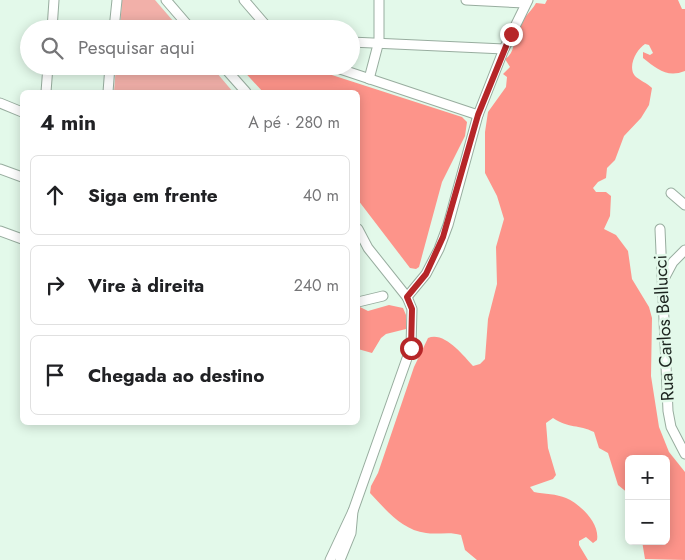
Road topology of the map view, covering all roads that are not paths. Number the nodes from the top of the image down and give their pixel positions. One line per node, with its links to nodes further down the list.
1 (54, 0): 8 (street)
2 (116, 0): 9 (street)
3 (166, 0): 10 (street)
4 (244, 0): 11 (street)
5 (379, 0): 12 (street)
6 (466, 0): 7 (street)
7 (526, 2): 14 (street)
8 (53, 20)
9 (115, 20)
10 (183, 20)
11 (261, 20)
12 (379, 41): 13 (street); 14 (street); 19 (street)
13 (360, 42)
14 (504, 49): 25 (street)
15 (47, 75): 20 (street)
16 (109, 75): 21 (street)
17 (231, 75): 22 (street)
18 (357, 75): 19 (street)
19 (369, 79): 25 (street)
20 (46, 90)
21 (108, 90)
22 (244, 90)
23 (0, 103): 24 (street)
24 (20, 111)
25 (478, 115): 39 (street)
26 (0, 169): 27 (street)
27 (20, 176)
28 (671, 193): 29 (street)
29 (685, 205)
30 (660, 229): 37 (street, Rua Carlos Bellucci)
31 (0, 231): 33 (street)
32 (360, 232): 35 (street)
33 (20, 238)
34 (360, 242): 35 (street)
35 (368, 248): 39 (street)
36 (685, 250): 37 (street)
37 (663, 281): 41 (street, Rua Carlos Bellucci)
38 (383, 296): 40 (street)
39 (407, 297): 42 (street)
40 (360, 302)
41 (685, 454)
42 (353, 512): 43 (street); 44 (street)
43 (330, 560)
44 (340, 560)

